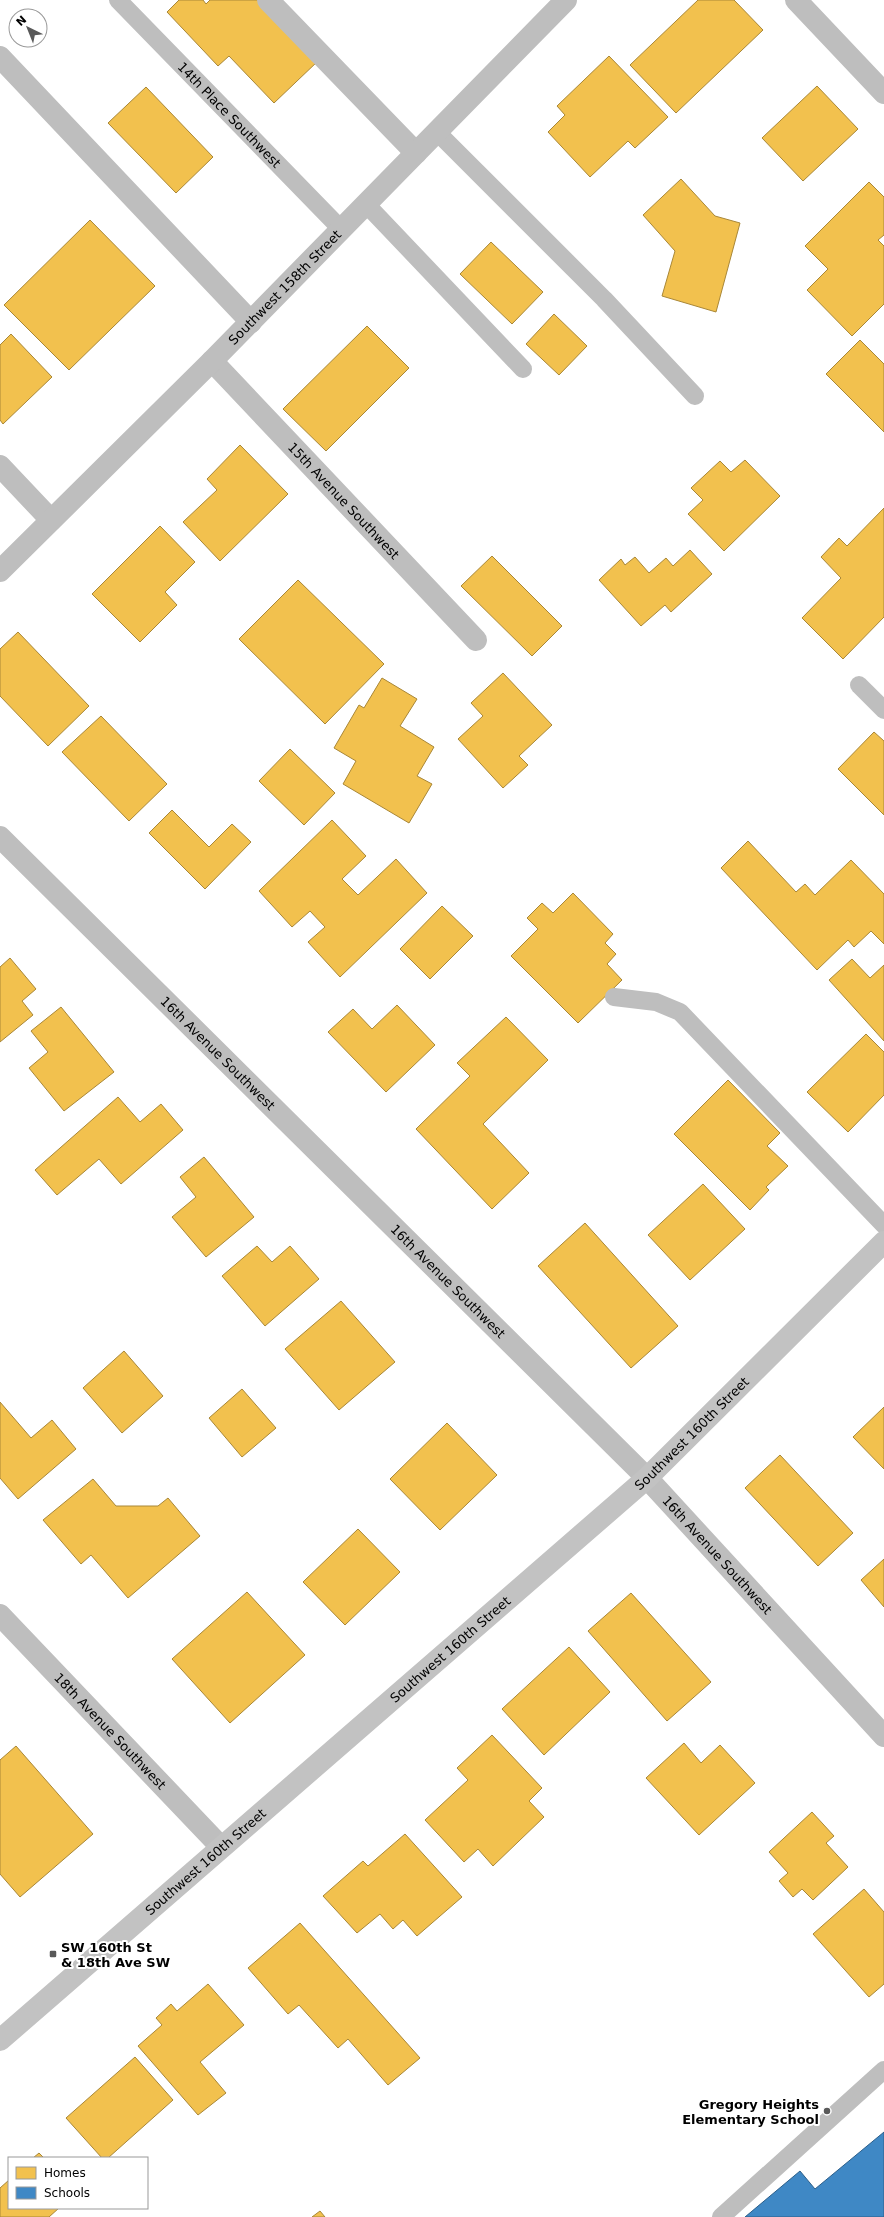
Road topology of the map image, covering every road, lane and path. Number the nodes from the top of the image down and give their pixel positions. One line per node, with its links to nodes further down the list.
1 (118, 0): 10 (lane, 14th Place Southwest)
2 (268, 0): 8 (street)
3 (566, 0): 7 (street, Southwest 158th Street)
4 (796, 0): 6 (street)
5 (0, 57): 11 (street)
6 (884, 93)
7 (437, 132): 8 (street, Southwest 158th Street); 14 (lane)
8 (416, 153): 9 (street, Southwest 158th Street)
9 (366, 204): 10 (street, Southwest 158th Street); 13 (lane)
10 (341, 229): 11 (street, Southwest 158th Street)
11 (251, 322): 12 (street, Southwest 158th Street)
12 (212, 361): 16 (street, Southwest 158th Street); 18 (street, 15th Avenue Southwest)
13 (523, 369)
14 (695, 396)
15 (0, 466): 16 (street)
16 (51, 520): 17 (street, Southwest 158th Street)
17 (0, 571)
18 (476, 640)
19 (859, 685): 20 (lane)
20 (884, 710)
21 (0, 837): 25 (street, 16th Avenue Southwest)
22 (614, 997): 23 (lane)
23 (884, 1225)
24 (884, 1242): 25 (street, Southwest 160th Street)
25 (648, 1478): 27 (street, 16th Avenue Southwest); 28 (street, Southwest 160th Street)
26 (0, 1615): 28 (street, 18th Avenue Southwest)
27 (884, 1736)
28 (221, 1847): 29 (street, Southwest 160th Street)
29 (0, 2040)
30 (884, 2070): 31 (lane)
31 (721, 2217)

